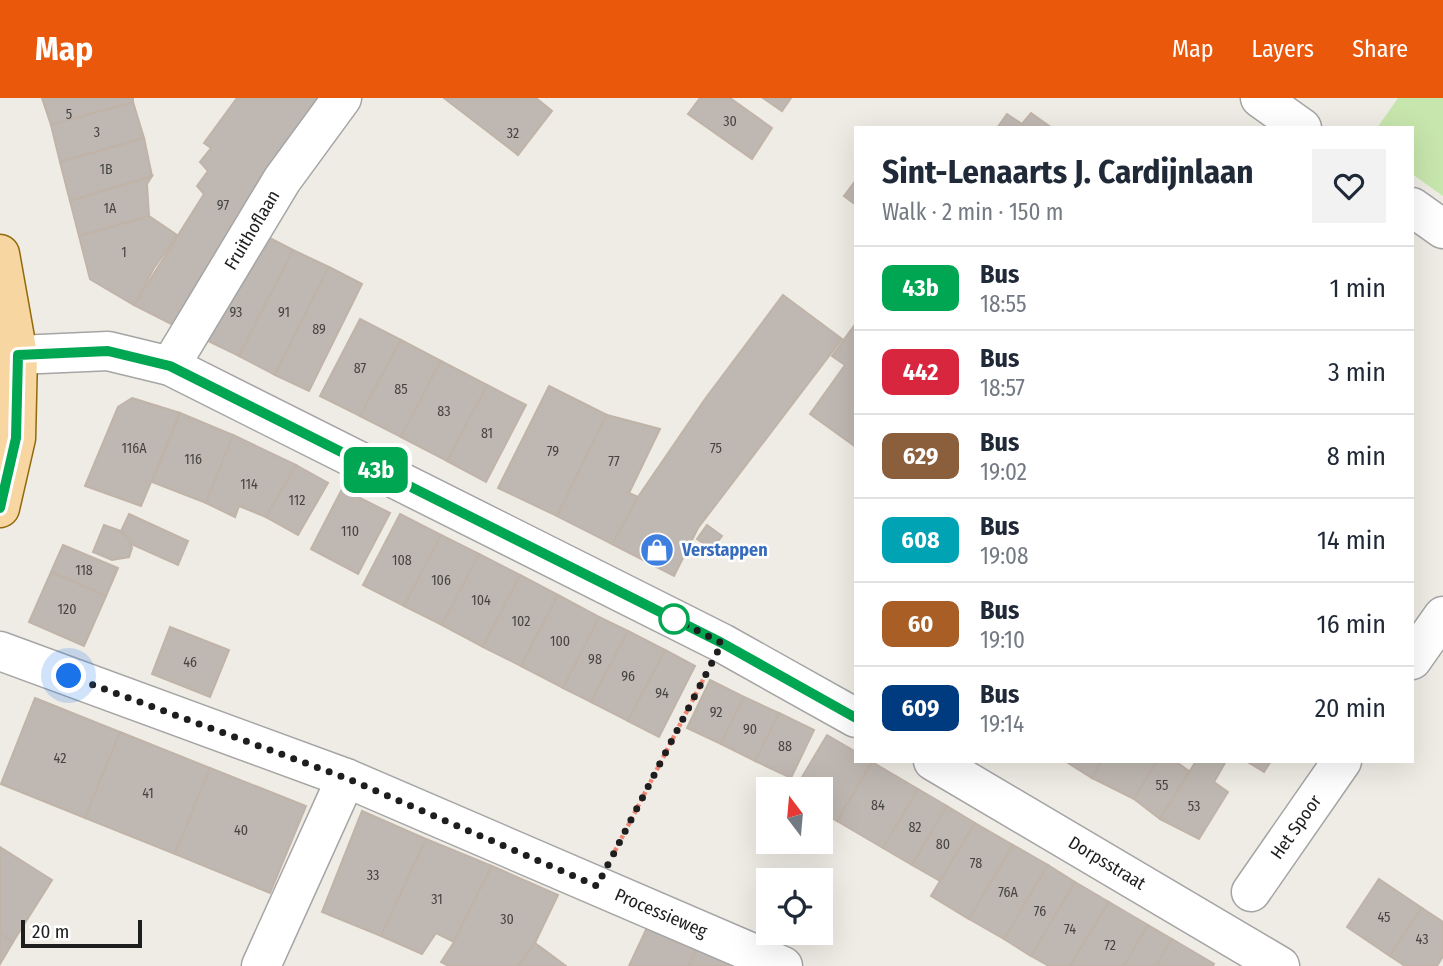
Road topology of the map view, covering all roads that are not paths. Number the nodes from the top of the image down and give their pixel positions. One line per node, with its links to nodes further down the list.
1 (342, 98): 8 (street, Fruithoflaan)
2 (1260, 98): 3 (street)
3 (1299, 126)
4 (1414, 207): 5 (street)
5 (1443, 229)
6 (0, 254): 7 (main road)
7 (18, 355): 8 (street); 9 (main road)
8 (170, 366): 13 (street)
9 (0, 508)
10 (1443, 616): 12 (street)
11 (0, 651): 16 (street, Processieweg)
12 (1414, 657)
13 (854, 717)
14 (936, 763): 20 (street, Dorpsstraat)
15 (1341, 763): 17 (street, Het Spoor)
16 (346, 778): 18 (street); 19 (street, Processieweg)
17 (1251, 892)
18 (261, 966)
19 (783, 966)
20 (1280, 966)

